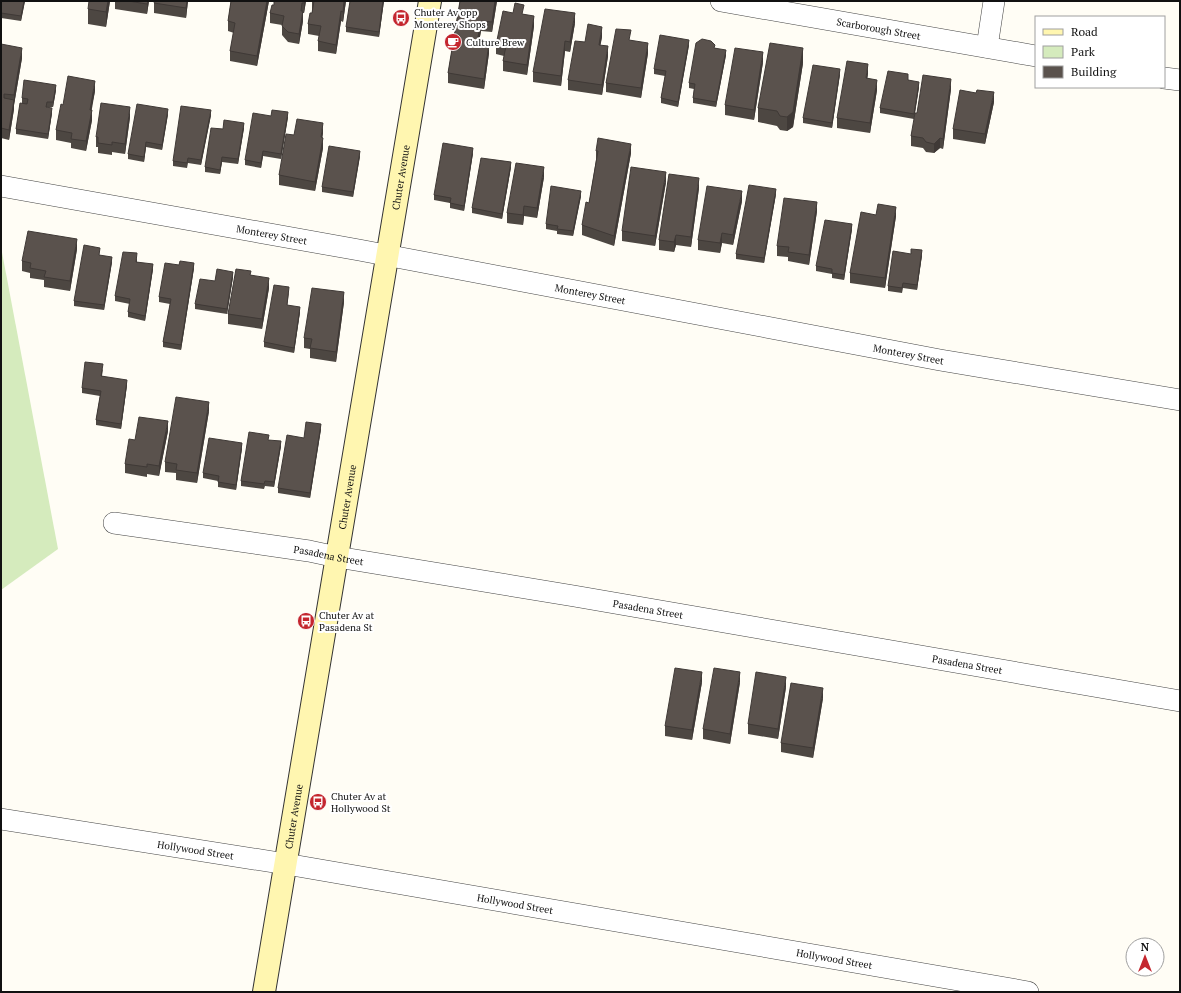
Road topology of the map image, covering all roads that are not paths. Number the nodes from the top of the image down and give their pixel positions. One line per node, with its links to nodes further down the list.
1 (430, 1): 9 (main road, Chuter Avenue)
2 (721, 1): 4 (street, Scarborough Street)
3 (994, 1): 4 (street)
4 (987, 47): 5 (street, Scarborough Street)
5 (1035, 56)
6 (1165, 78): 7 (street)
7 (1180, 80)
8 (1, 186): 9 (street, Monterey Street)
9 (387, 255): 10 (street, Monterey Street); 12 (main road, Chuter Avenue)
10 (1180, 400)
11 (114, 524): 12 (street, Pasadena Street)
12 (337, 557): 13 (street, Pasadena Street); 15 (main road, Chuter Avenue)
13 (1180, 701)
14 (1, 819): 15 (street, Hollywood Street)
15 (286, 864): 16 (main road, Chuter Avenue); 17 (street, Hollywood Street)
16 (264, 992)
17 (1028, 992)

